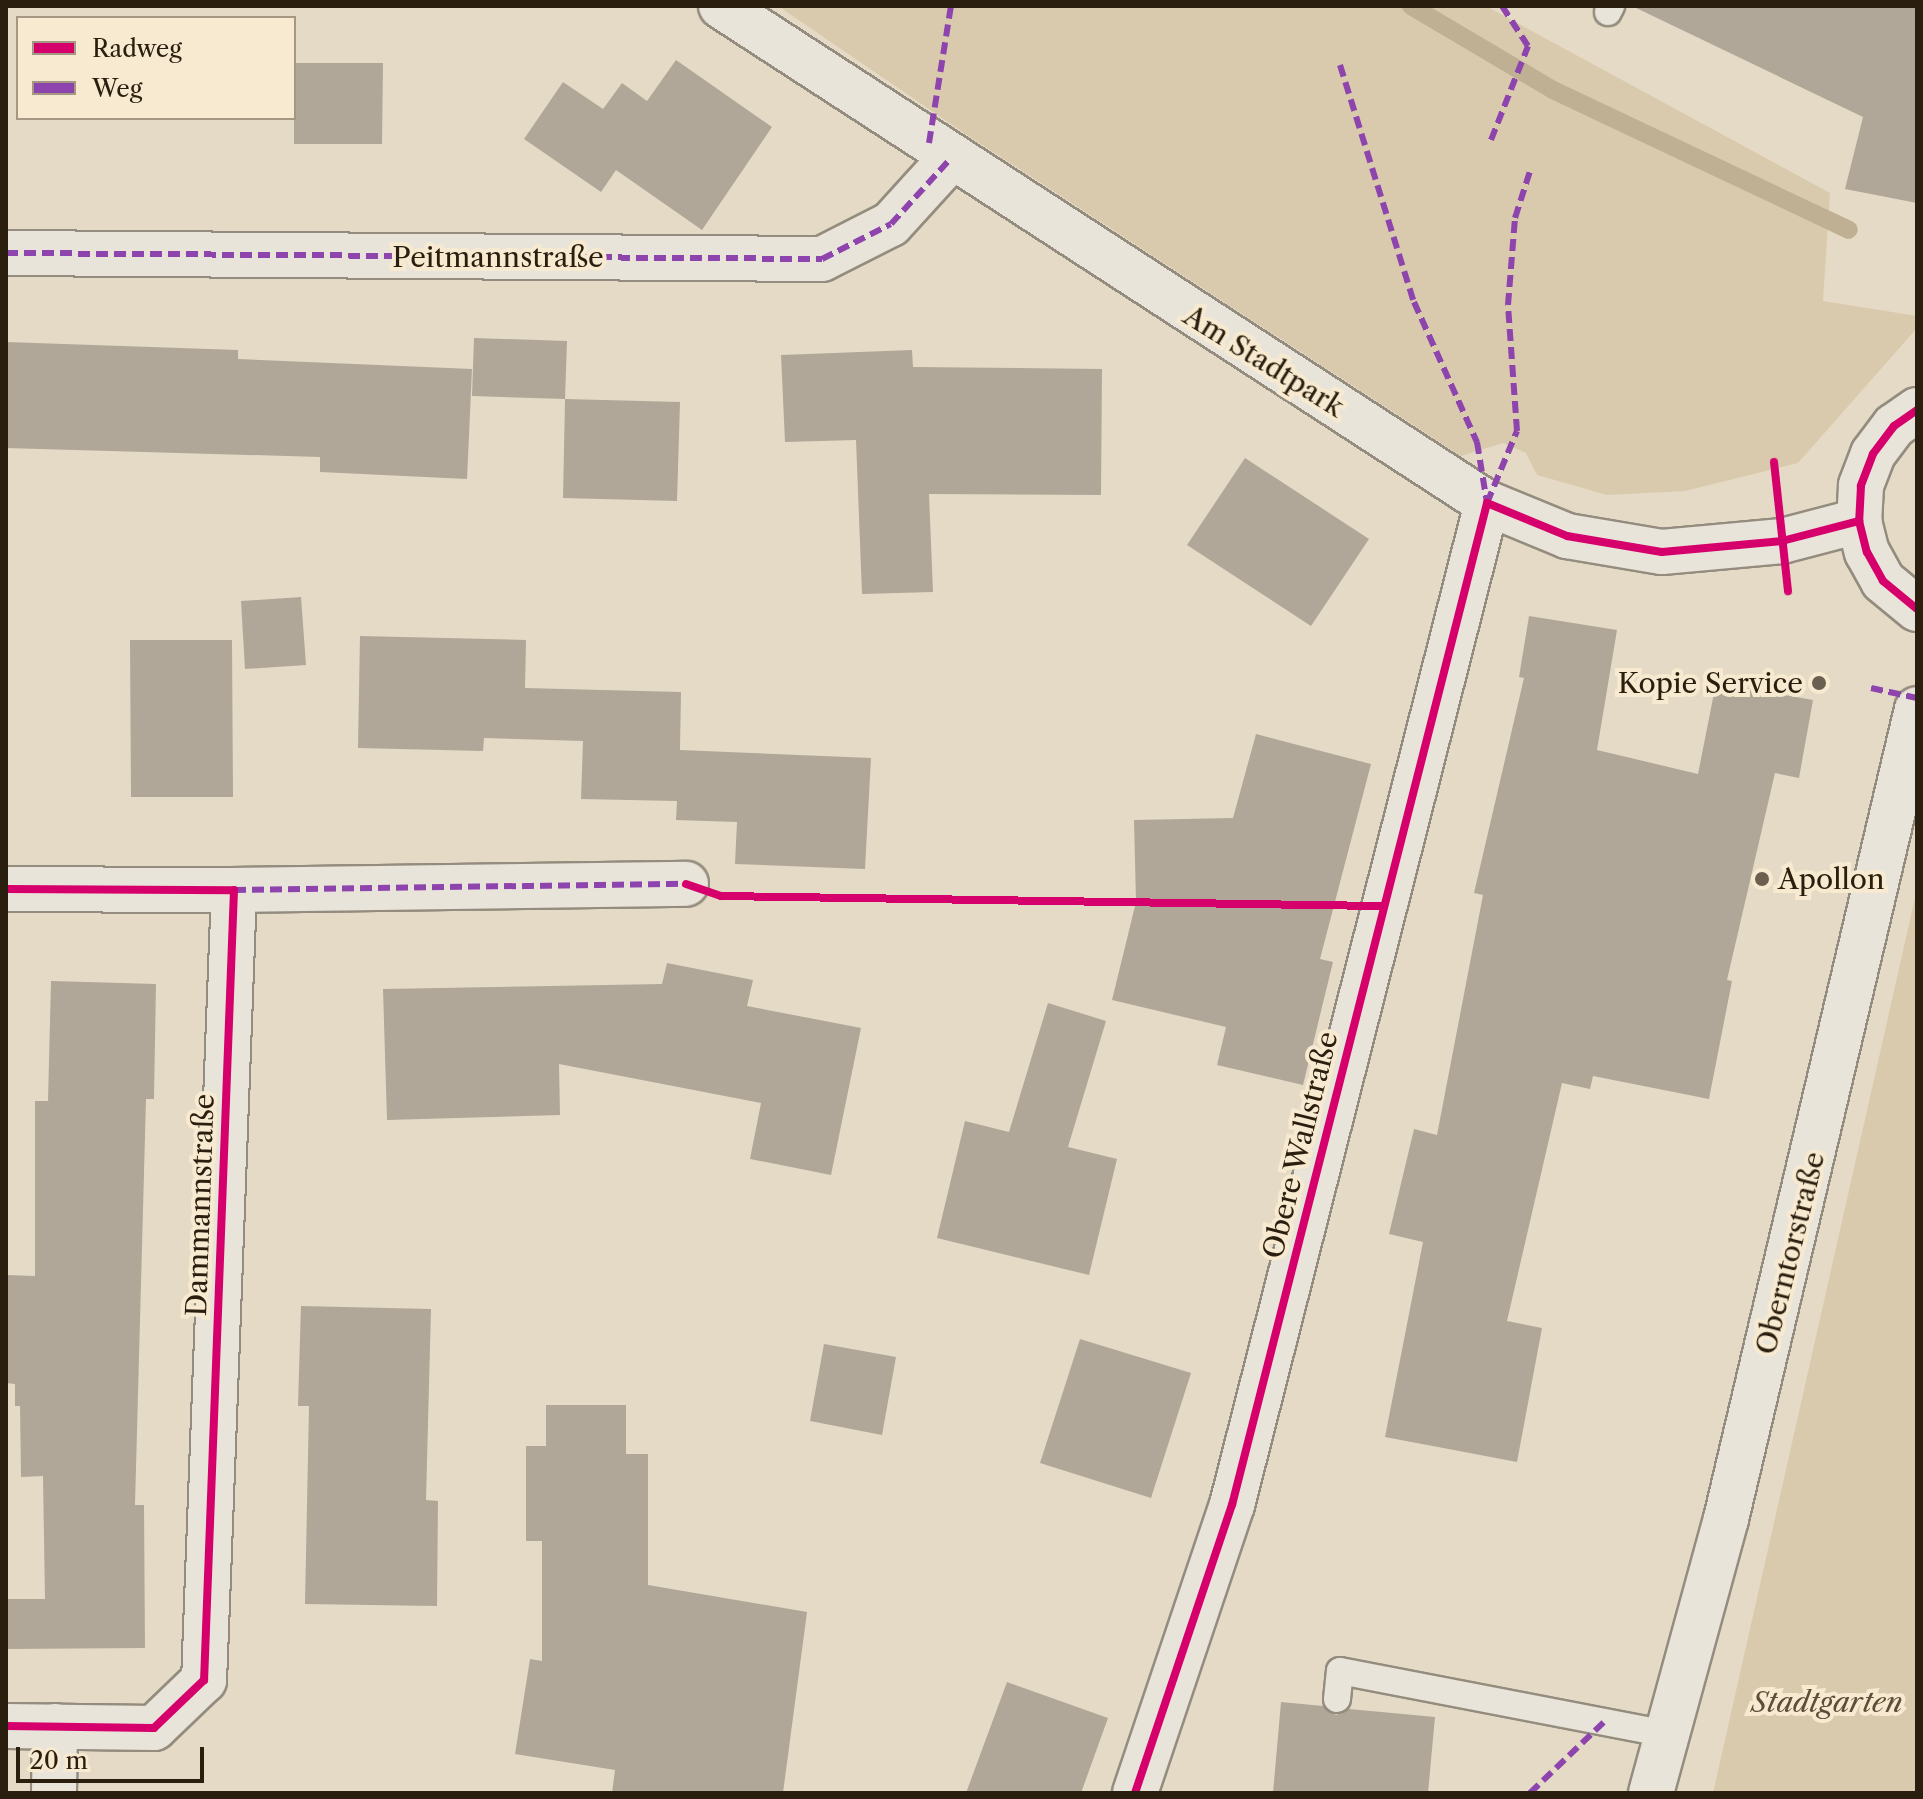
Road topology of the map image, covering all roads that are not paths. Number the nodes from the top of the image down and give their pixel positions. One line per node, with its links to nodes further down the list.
1 (721, 6): 2 (street, Am Stadtpark)
2 (951, 158): 3 (street, Peitmannstraße); 5 (street, Am Stadtpark)
3 (6, 253)
4 (1917, 410): 6 (street)
5 (1487, 503): 6 (street, Am Stadtpark); 17 (street, Obere Wallstraße)
6 (1859, 521): 7 (street)
7 (1917, 609)
8 (1917, 709): 15 (street, Oberntorstraße)
9 (686, 884): 11 (street)
10 (6, 889): 11 (street)
11 (234, 890): 14 (street, Dammannstraße)
12 (1337, 1699): 15 (lane)
13 (6, 1726): 14 (street)
14 (55, 1726): 16 (street)
15 (1667, 1734): 18 (street, Oberntorstraße)
16 (54, 1793)
17 (1135, 1793)
18 (1651, 1793)

